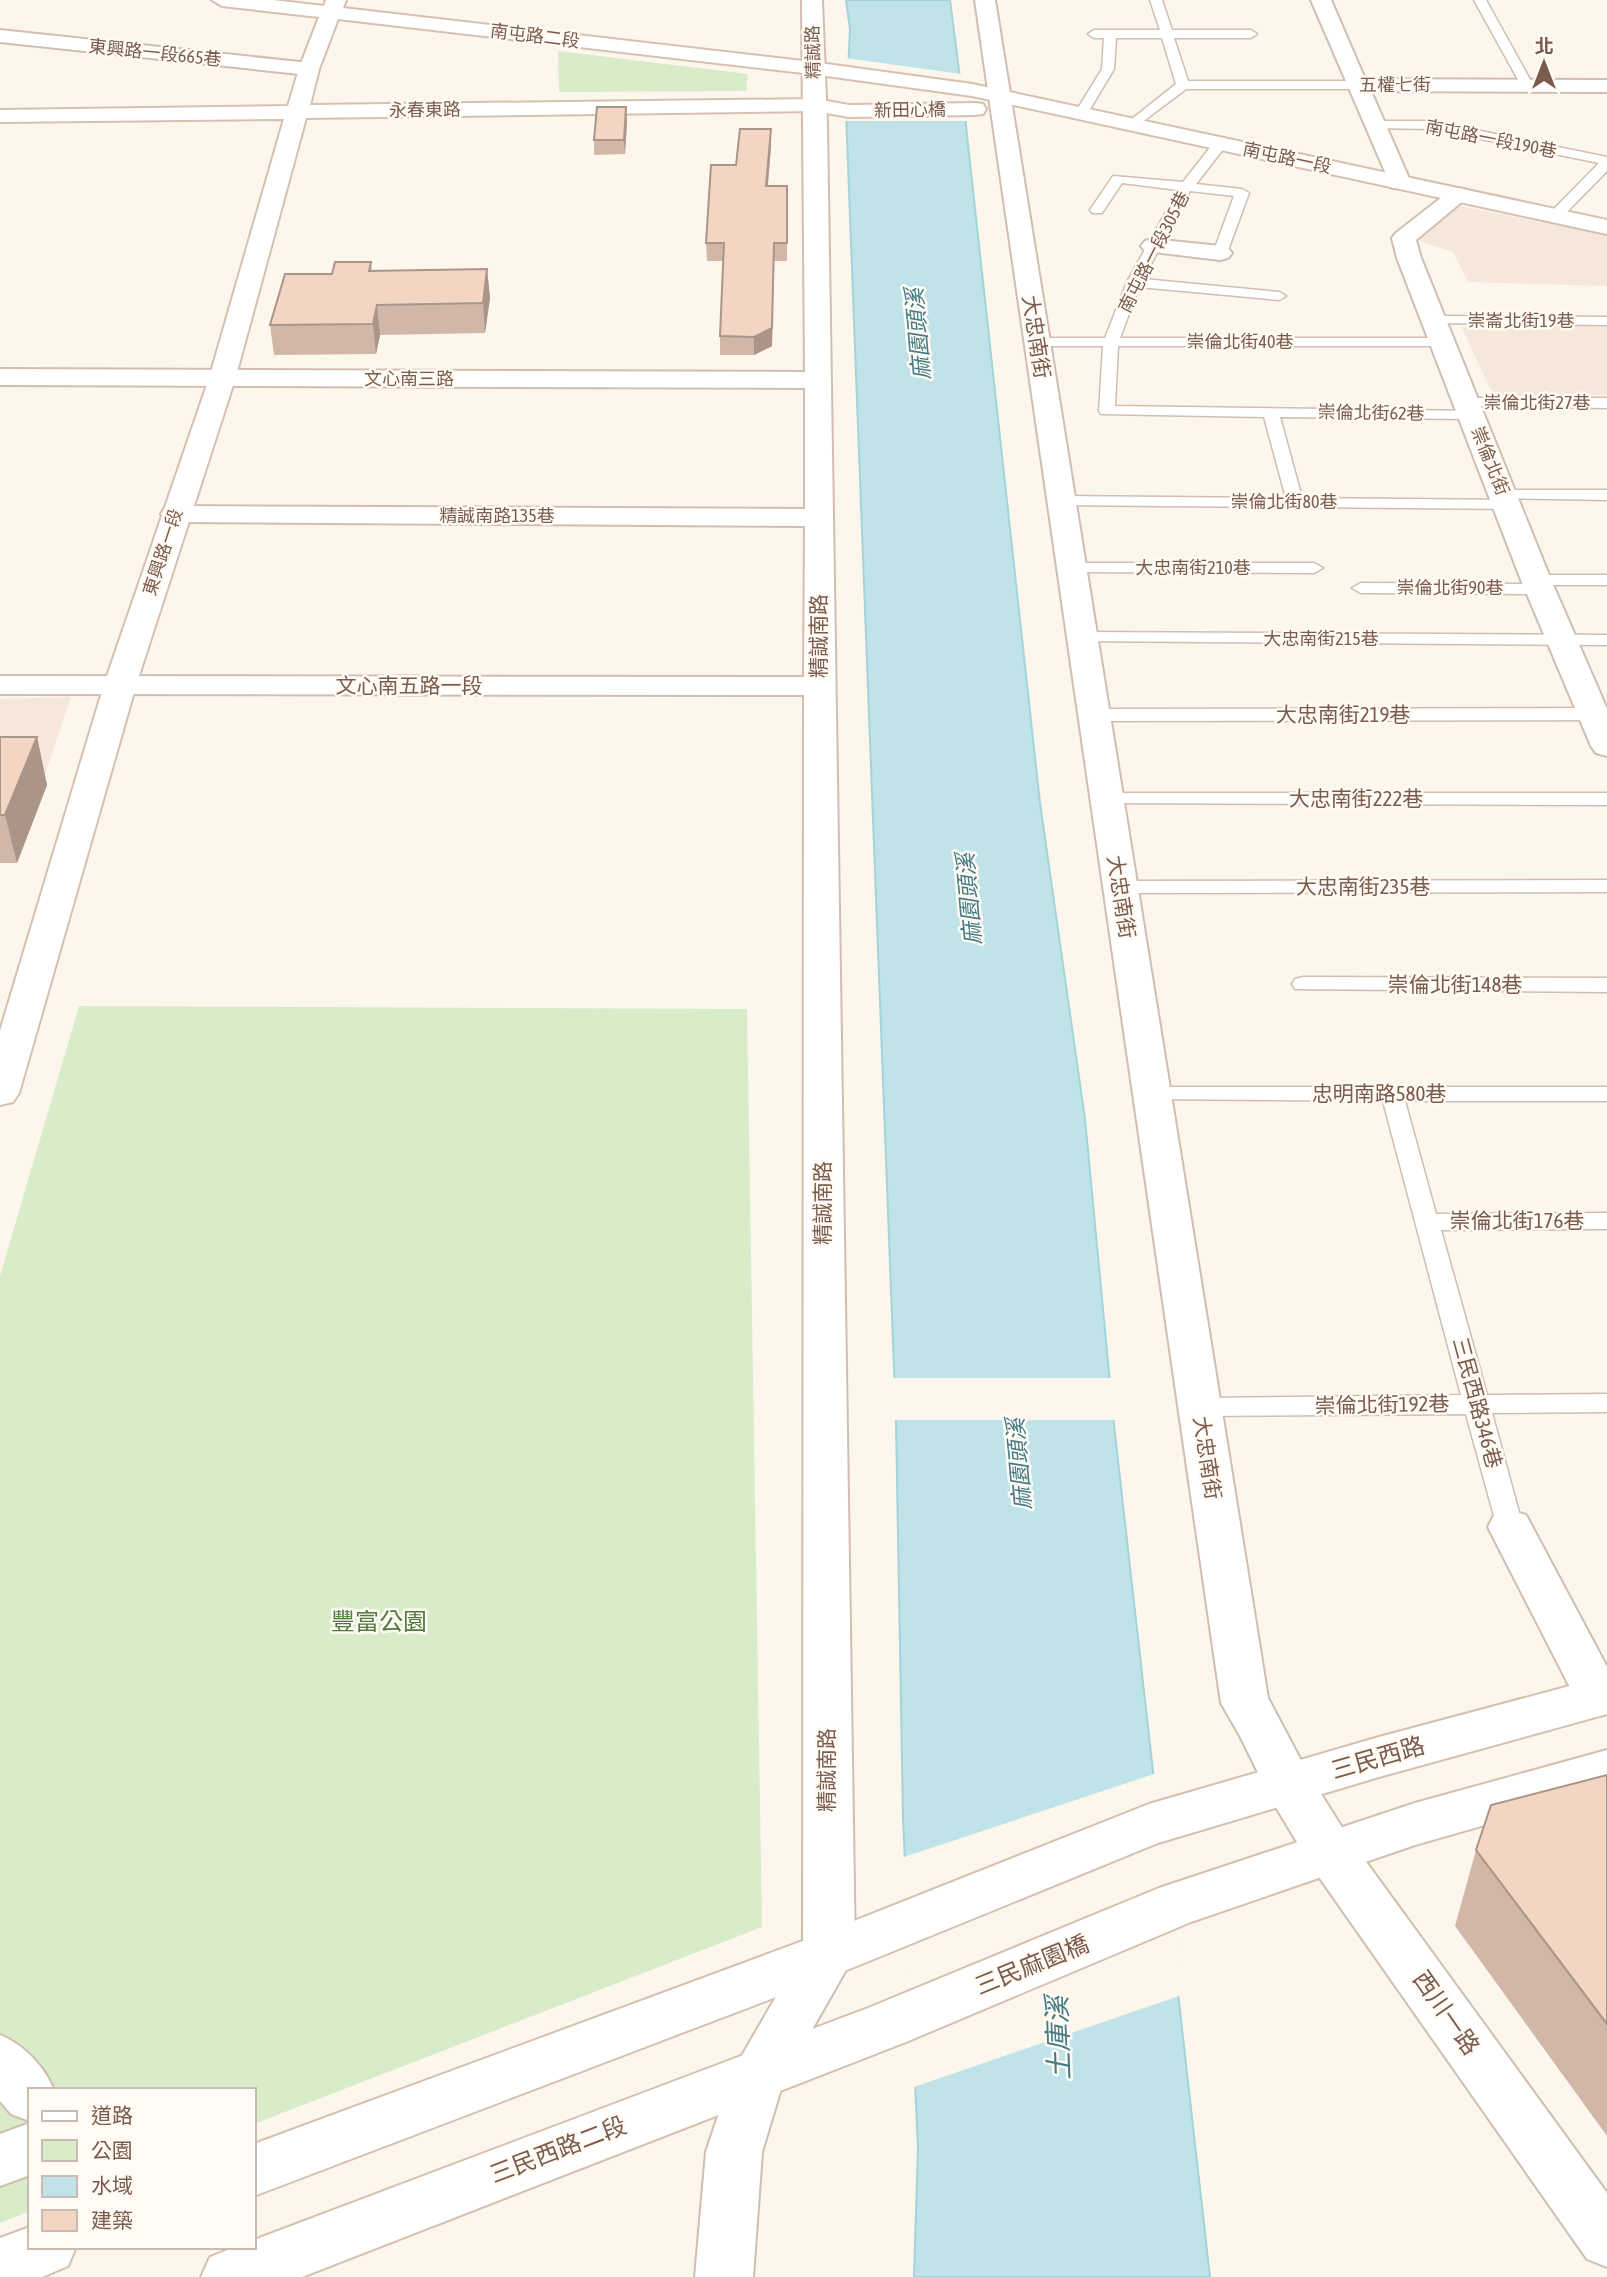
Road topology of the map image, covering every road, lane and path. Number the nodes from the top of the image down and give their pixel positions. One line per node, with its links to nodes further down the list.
1 (222, 0): 7 (street, 南屯路二段)
2 (812, 0): 13 (street, 精誠路)
3 (985, 0): 20 (street, 大忠南街)
4 (1156, 0): 10 (lane)
5 (1321, 0): 17 (street)
6 (1480, 0): 18 (lane)
7 (334, 6): 13 (street, 南屯路二段); 14 (street, 東興路一段)
8 (1094, 34): 9 (lane)
9 (1110, 34): 10 (lane); 24 (lane)
10 (1167, 34): 11 (lane); 16 (lane)
11 (1251, 34)
12 (0, 36): 14 (street, 東興路一段665巷)
13 (812, 68): 15 (street, 南屯路二段); 21 (street, 精誠路)
14 (309, 69): 23 (street, 東興路一段)
15 (847, 72): 20 (street, 新田心橋)
16 (1183, 85): 17 (lane, 五權七街); 26 (lane)
17 (1358, 85): 18 (street, 五權七街); 27 (street)
18 (1527, 85): 19 (street, 五權七街)
19 (1607, 86)
20 (985, 100): 22 (street, 新田心橋); 24 (street, 南屯路一段); 42 (street, 大忠南街)
21 (815, 105): 22 (street, 永春東路); 23 (street, 永春東路); 46 (street, 精誠南路)
22 (849, 111)
23 (298, 112): 25 (street, 永春東路); 45 (street, 東興路一段)
24 (1081, 113): 26 (street, 南屯路一段)
25 (0, 116)
26 (1133, 125): 28 (street, 南屯路一段)
27 (1375, 125): 29 (lane, 南屯路一段190巷); 30 (street)
28 (1221, 143): 30 (street, 南屯路一段); 31 (lane, 南屯路一段305巷)
29 (1607, 162): 34 (lane, 南屯路一段190巷)
30 (1400, 183): 32 (street, 南屯路一段)
31 (1186, 187): 33 (lane); 36 (lane, 南屯路一段305巷); 37 (lane)
32 (1459, 195): 34 (street, 南屯路一段); 41 (street, 崇倫北街)
33 (1097, 210)
34 (1555, 216): 35 (street, 南屯路一段)
35 (1607, 227)
36 (1153, 246): 37 (street); 38 (lane, 南屯路一段305巷)
37 (1220, 254)
38 (1134, 282): 39 (lane); 43 (lane, 南屯路一段305巷)
39 (1279, 296)
40 (1607, 321): 41 (lane, 崇崙北街19巷)
41 (1439, 331): 43 (lane, 崇倫北街40巷); 48 (street, 崇倫北街)
42 (1037, 342): 43 (lane, 崇倫北街40巷); 53 (street, 大忠南街)
43 (1111, 342): 49 (lane, 南屯路一段305巷)
44 (0, 377): 45 (street, 文心南三路)
45 (222, 379): 46 (street, 文心南三路); 55 (street, 東興路一段)
46 (817, 380): 56 (street, 精誠南路)
47 (1607, 403): 48 (lane, 崇倫北街27巷)
48 (1468, 408): 50 (lane, 崇倫北街62巷); 52 (street, 崇倫北街)
49 (1107, 411): 50 (lane, 崇倫北街62巷)
50 (1271, 412): 54 (lane)
51 (1607, 495): 52 (lane, 崇倫北街80巷)
52 (1506, 500): 54 (lane, 崇倫北街80巷); 60 (street, 崇倫北街)
53 (1061, 501): 54 (lane, 崇倫北街80巷); 57 (street, 大忠南街)
54 (1295, 502)
55 (174, 514): 56 (street, 精誠南路135巷); 66 (street, 東興路一段)
56 (819, 518): 67 (street, 精誠南路)
57 (1071, 568): 58 (lane, 大忠南街210巷); 62 (street, 大忠南街)
58 (1314, 568)
59 (1607, 580): 60 (lane)
60 (1537, 584): 61 (lane, 崇倫北街90巷); 63 (street, 崇倫北街)
61 (1362, 588)
62 (1081, 637): 63 (lane, 大忠南街215巷); 69 (street, 大忠南街)
63 (1562, 640): 64 (lane, 大忠南街215巷); 68 (street, 崇倫北街)
64 (1607, 640)
65 (0, 685): 66 (street, 文心南五路一段)
66 (120, 685): 67 (street, 文心南五路一段); 77 (street, 東興路一段)
67 (819, 686): 91 (street, 精誠南路)
68 (1600, 714): 69 (lane, 大忠南街219巷); 70 (street, 崇倫北街)
69 (1093, 715): 71 (street, 大忠南街)
70 (1607, 746)
71 (1106, 799): 72 (lane, 大忠南街222巷); 74 (street, 大忠南街)
72 (1607, 799)
73 (1607, 886): 74 (lane, 大忠南街235巷)
74 (1119, 887): 78 (street, 大忠南街)
75 (1303, 985): 76 (lane, 崇倫北街148巷)
76 (1607, 985)
77 (0, 1093)
78 (1151, 1094): 79 (lane, 忠明南路580巷); 85 (street, 大忠南街)
79 (1392, 1094): 80 (lane, 忠明南路580巷); 82 (lane, 三民西路346巷)
80 (1607, 1094)
81 (1607, 1221): 82 (lane, 崇倫北街176巷)
82 (1427, 1222): 84 (lane, 三民西路346巷)
83 (1607, 1403): 84 (lane, 崇倫北街192巷)
84 (1477, 1405): 85 (lane, 崇倫北街192巷); 86 (lane, 三民西路346巷)
85 (1199, 1407): 89 (street, 大忠南街)
86 (1510, 1527): 87 (street, 三民西路346巷)
87 (1603, 1696): 89 (street, 三民西路)
88 (1607, 1770): 90 (street)
89 (1288, 1784): 90 (street, 西川一路); 91 (street, 三民西路)
90 (1330, 1852): 92 (street, 三民麻園橋); 99 (street, 西川一路)
91 (829, 1954): 94 (street); 98 (street)
92 (887, 2025): 94 (street, 三民西路二段)
93 (0, 2060): 95 (street)
94 (760, 2071): 102 (street, 三民西路二段); 103 (street)
95 (28, 2094)
96 (28, 2150): 97 (street)
97 (0, 2160)
98 (256, 2169)
99 (1607, 2240)
100 (43, 2249): 101 (street)
101 (0, 2266)
102 (230, 2277)
103 (724, 2277)

